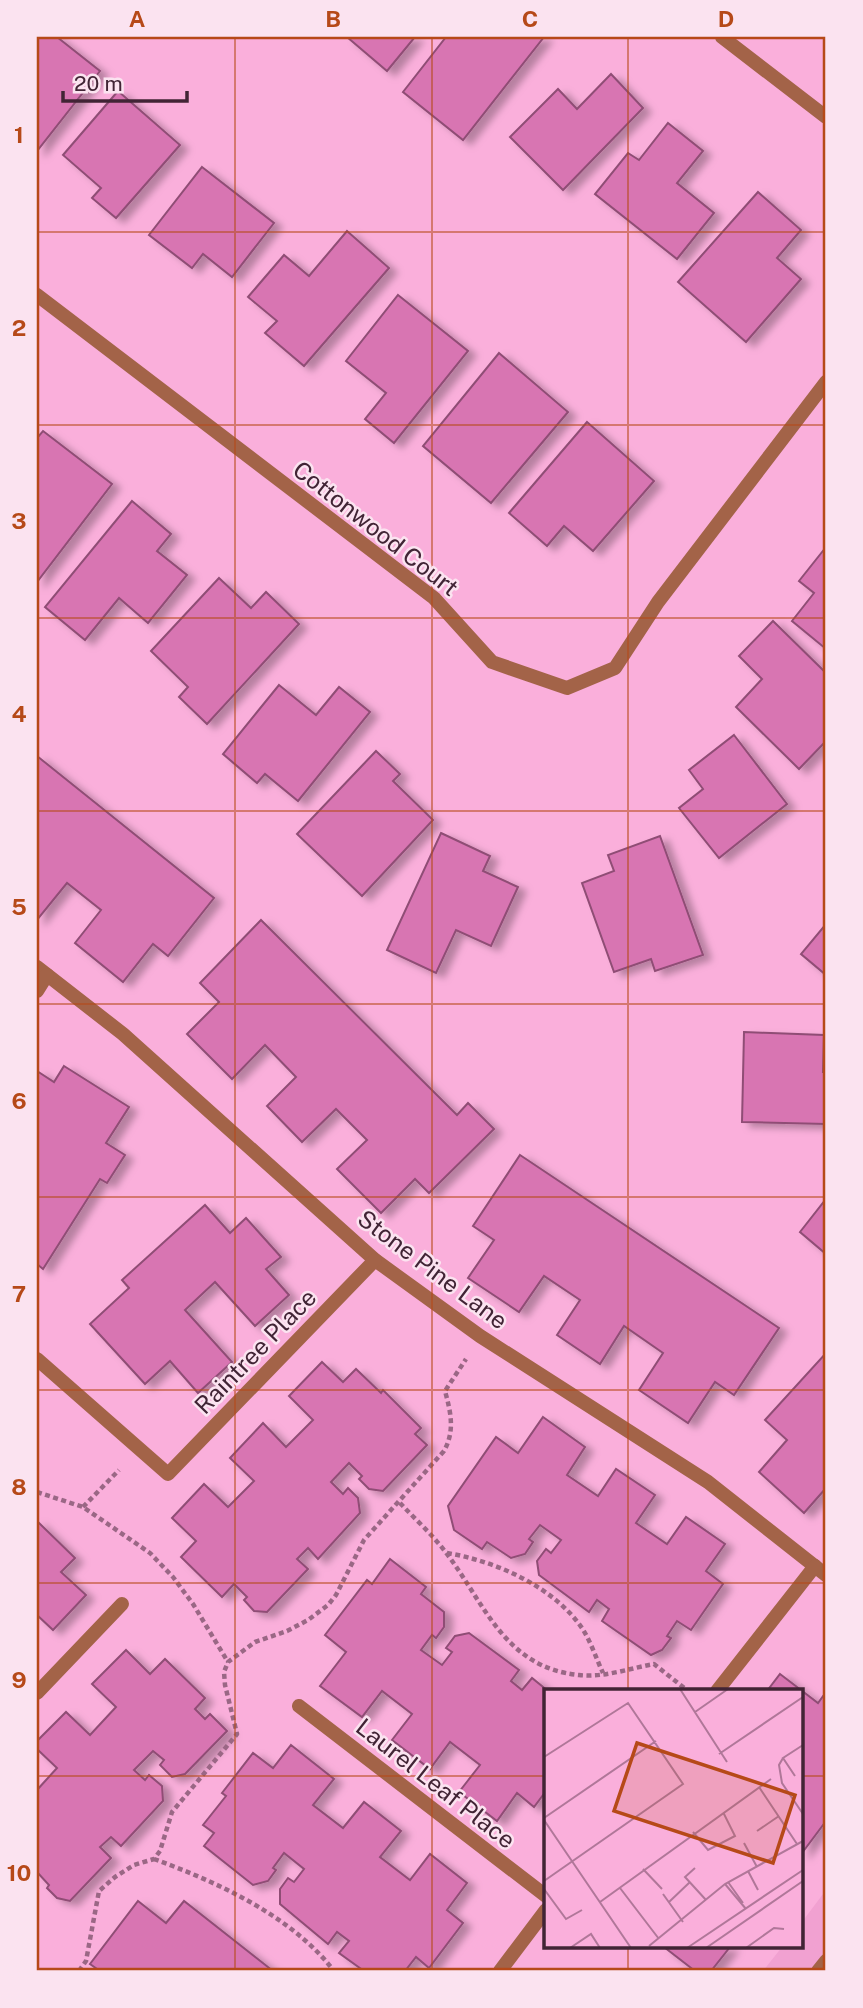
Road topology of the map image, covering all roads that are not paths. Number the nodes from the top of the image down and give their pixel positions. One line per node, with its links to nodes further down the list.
1 (722, 37): 2 (street)
2 (826, 117)
3 (37, 295): 4 (street, Cottonwood Court)
4 (826, 382)
5 (42, 971): 6 (street); 7 (street, Stone Pine Lane)
6 (37, 991)
7 (374, 1260): 8 (street, Raintree Place); 9 (street, Stone Pine Lane)
8 (37, 1359)
9 (821, 1571): 11 (street)
10 (122, 1604): 12 (street)
11 (719, 1689)
12 (37, 1693)
13 (299, 1706): 14 (street, Laurel Leaf Place)
14 (544, 1894)
15 (544, 1913): 17 (street)
16 (826, 1961): 18 (street)
17 (500, 1971)
18 (818, 1971)

